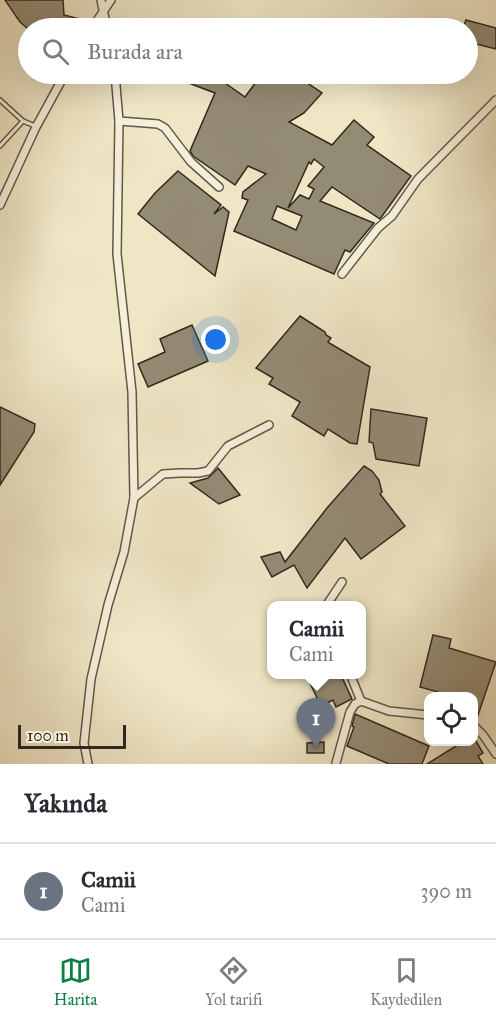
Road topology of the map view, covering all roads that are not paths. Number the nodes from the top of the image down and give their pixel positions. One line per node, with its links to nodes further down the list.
1 (101, 0): 3 (street)
2 (111, 0): 3 (street)
3 (104, 11): 4 (street); 5 (street)
4 (99, 18)
5 (105, 18)
6 (60, 84): 12 (street)
7 (116, 84): 11 (street)
8 (0, 100): 10 (lane)
9 (496, 100): 16 (street)
10 (23, 121): 12 (lane); 13 (lane)
11 (119, 121): 14 (street); 18 (street)
12 (36, 127): 15 (street)
13 (0, 146)
14 (219, 187)
15 (0, 205)
16 (342, 274)
17 (269, 425): 18 (street)
18 (134, 498): 26 (street)
19 (342, 582): 20 (street)
20 (329, 601)
21 (352, 679): 22 (street)
22 (361, 701): 23 (street); 27 (street)
23 (424, 714)
24 (478, 730): 25 (street)
25 (496, 754)
26 (88, 764)
27 (337, 764)

